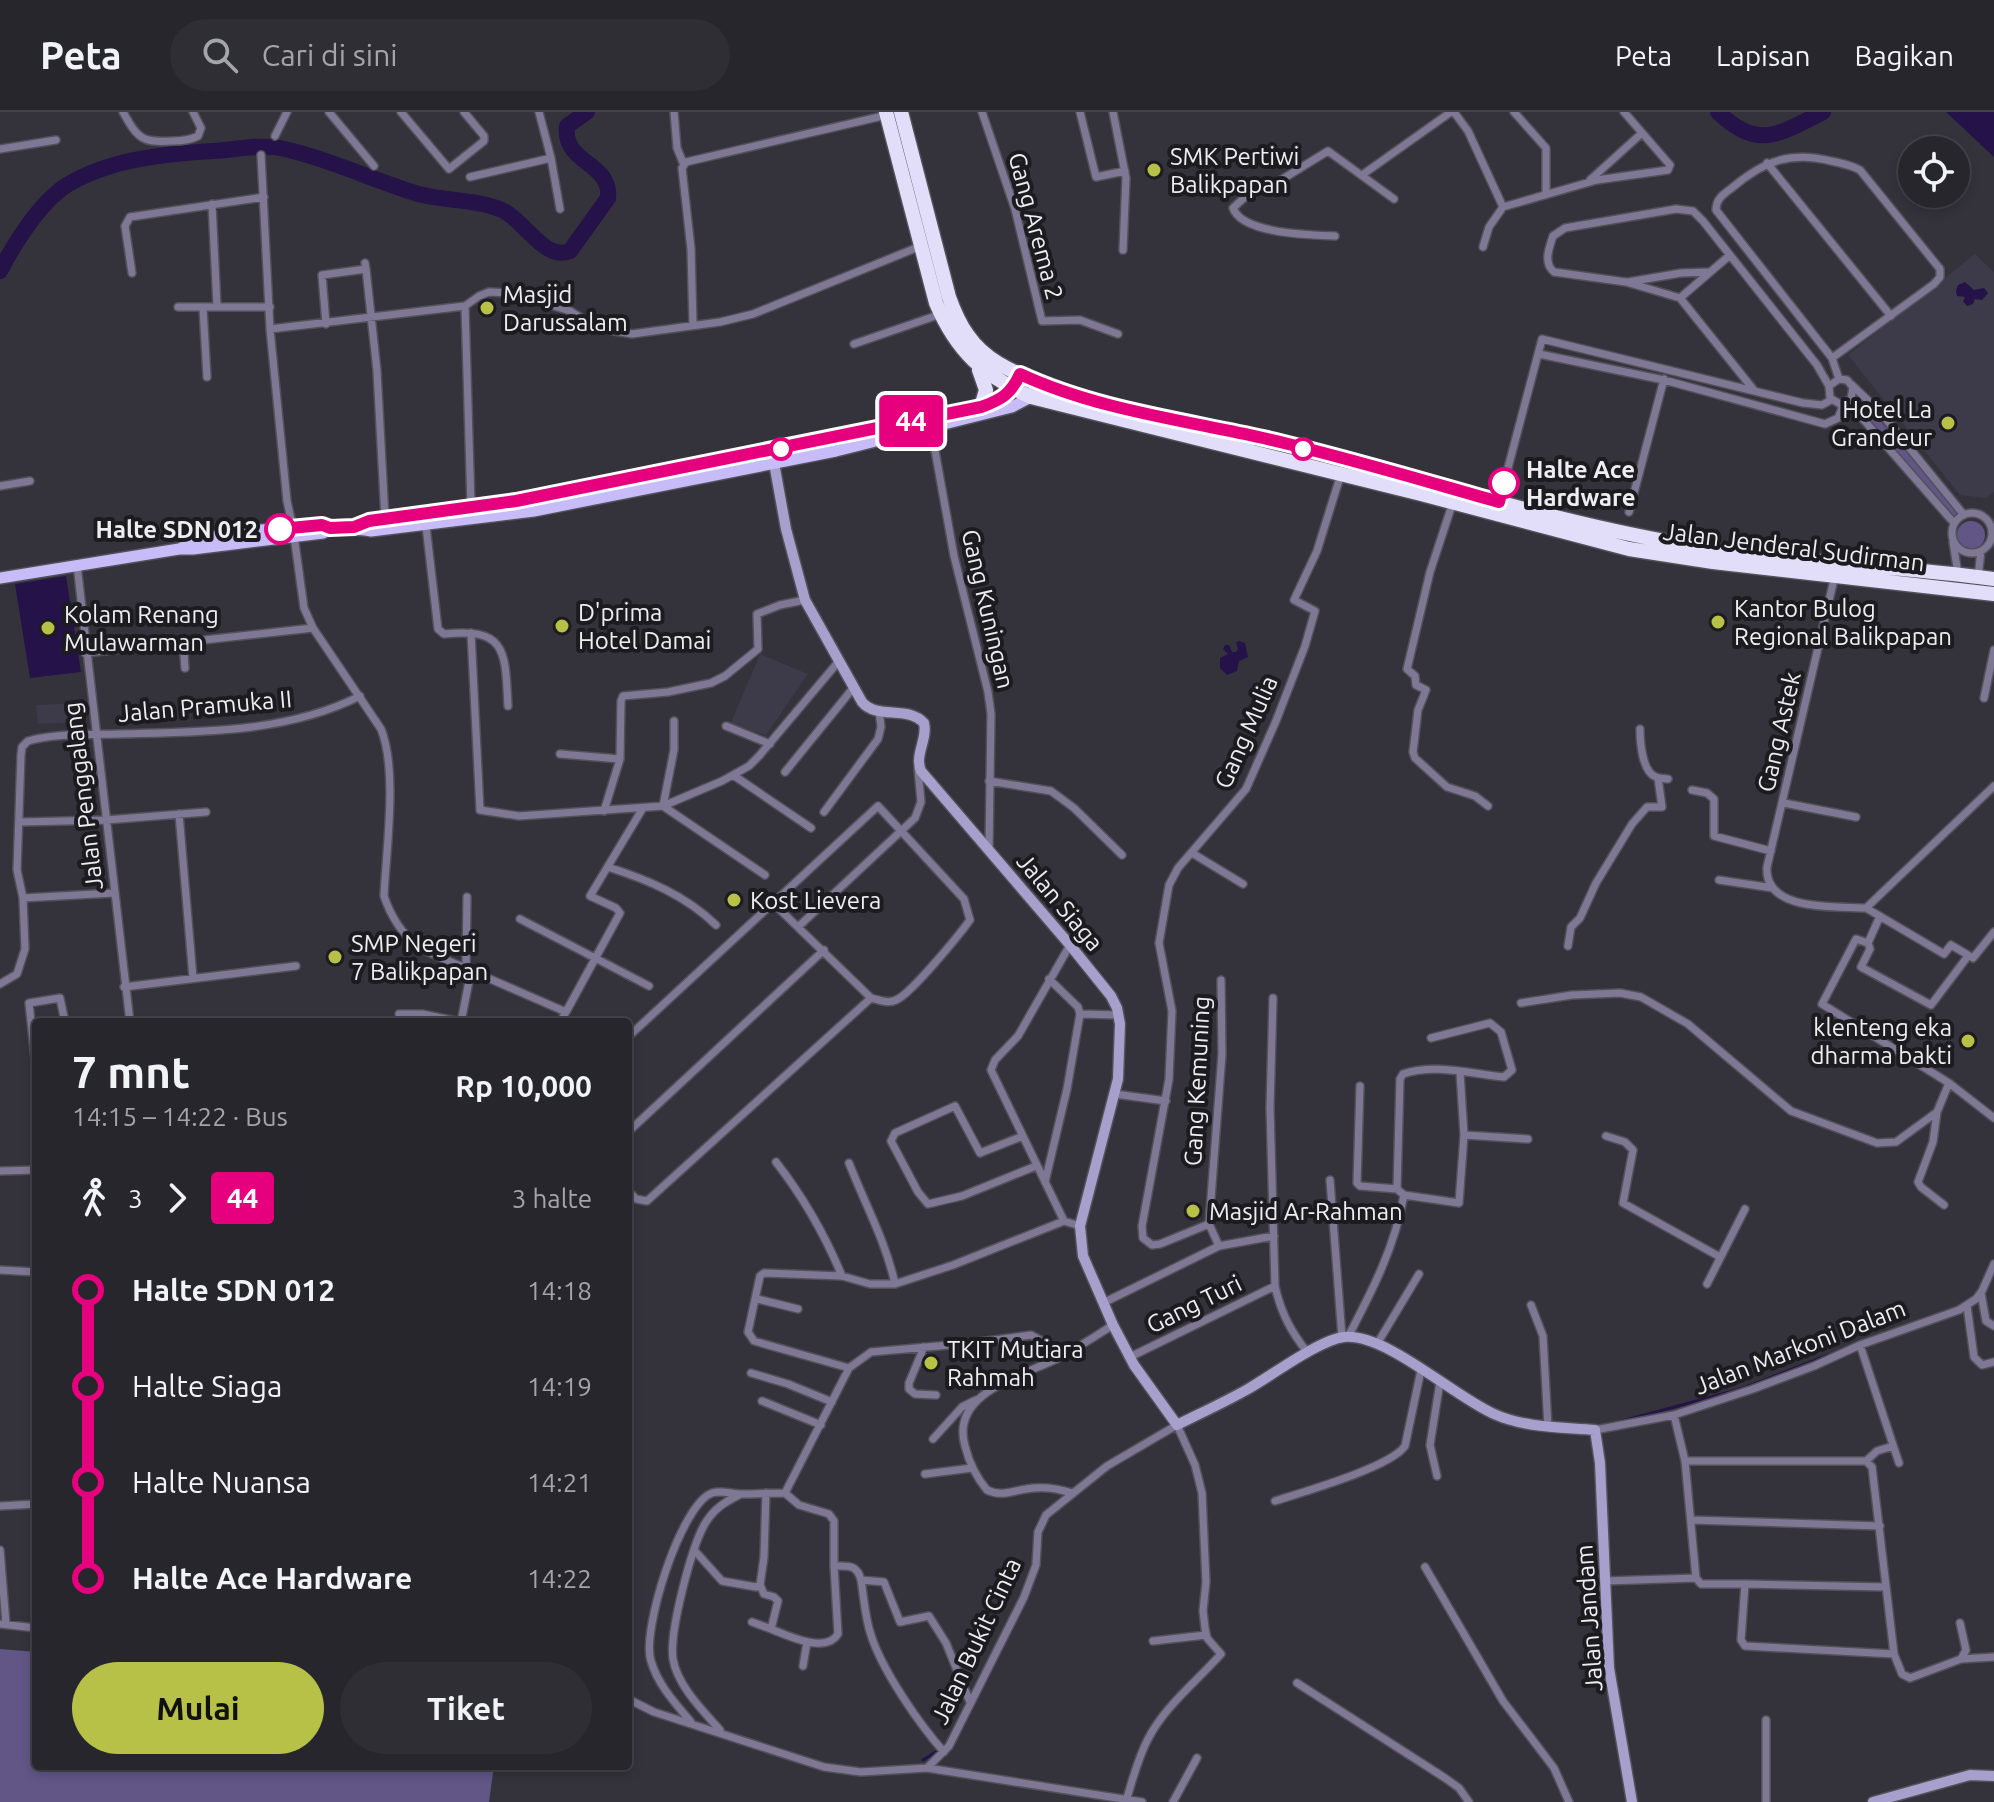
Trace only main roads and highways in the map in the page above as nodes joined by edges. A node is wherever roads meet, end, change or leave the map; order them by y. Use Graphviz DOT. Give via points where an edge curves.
graph roads {
  1 [pos="891,113"];
  2 [pos="977,366"];
  3 [pos="1020,374"];
  4 [pos="1037,382"];
  5 [pos="1013,389"];
  6 [pos="1031,397"];
  7 [pos="981,407"];
  8 [pos="354,527"];
  9 [pos="1597,534"];
  10 [pos="1,577"];
  11 [pos="1994,579"];
  12 [pos="1958,582"];
  13 [pos="1977,584"];
  14 [pos="1994,594"];
  1 -- 2 [label="highway, Jalan Jenderal Sudirman" via="941,314"];
  1 -- 3 [label="highway, Jalan Jenderal Sudirman" via="954,312 974,344"];
  2 -- 5 [label="highway, Jalan Jenderal Sudirman"];
  2 -- 7 [label="highway" via="986,390"];
  3 -- 4 [label="highway, Jalan Jenderal Sudirman"];
  3 -- 5 [label="main road"];
  4 -- 6 [label="main road"];
  4 -- 9 [label="highway, Jalan Jenderal Sudirman" via="1499,502"];
  5 -- 6 [label="highway, Jalan Jenderal Sudirman"];
  5 -- 7 [label="main road"];
  6 -- 8 [label="main road" via="1012,407 836,451 534,511 371,531"];
  6 -- 9 [label="highway, Jalan Jenderal Sudirman"];
  7 -- 8 [label="main road" via="531,498"];
  8 -- 10 [label="main road"];
  9 -- 12 [label="highway, Jalan Jenderal Sudirman"];
  9 -- 12 [label="highway, Jalan Jenderal Sudirman" via="1629,549 1703,561"];
  11 -- 13 [label="highway, Jalan Jenderal Sudirman"];
  12 -- 13 [label="highway, Jalan Jenderal Sudirman"];
  13 -- 14 [label="highway, Jalan Jenderal Sudirman"];
}
